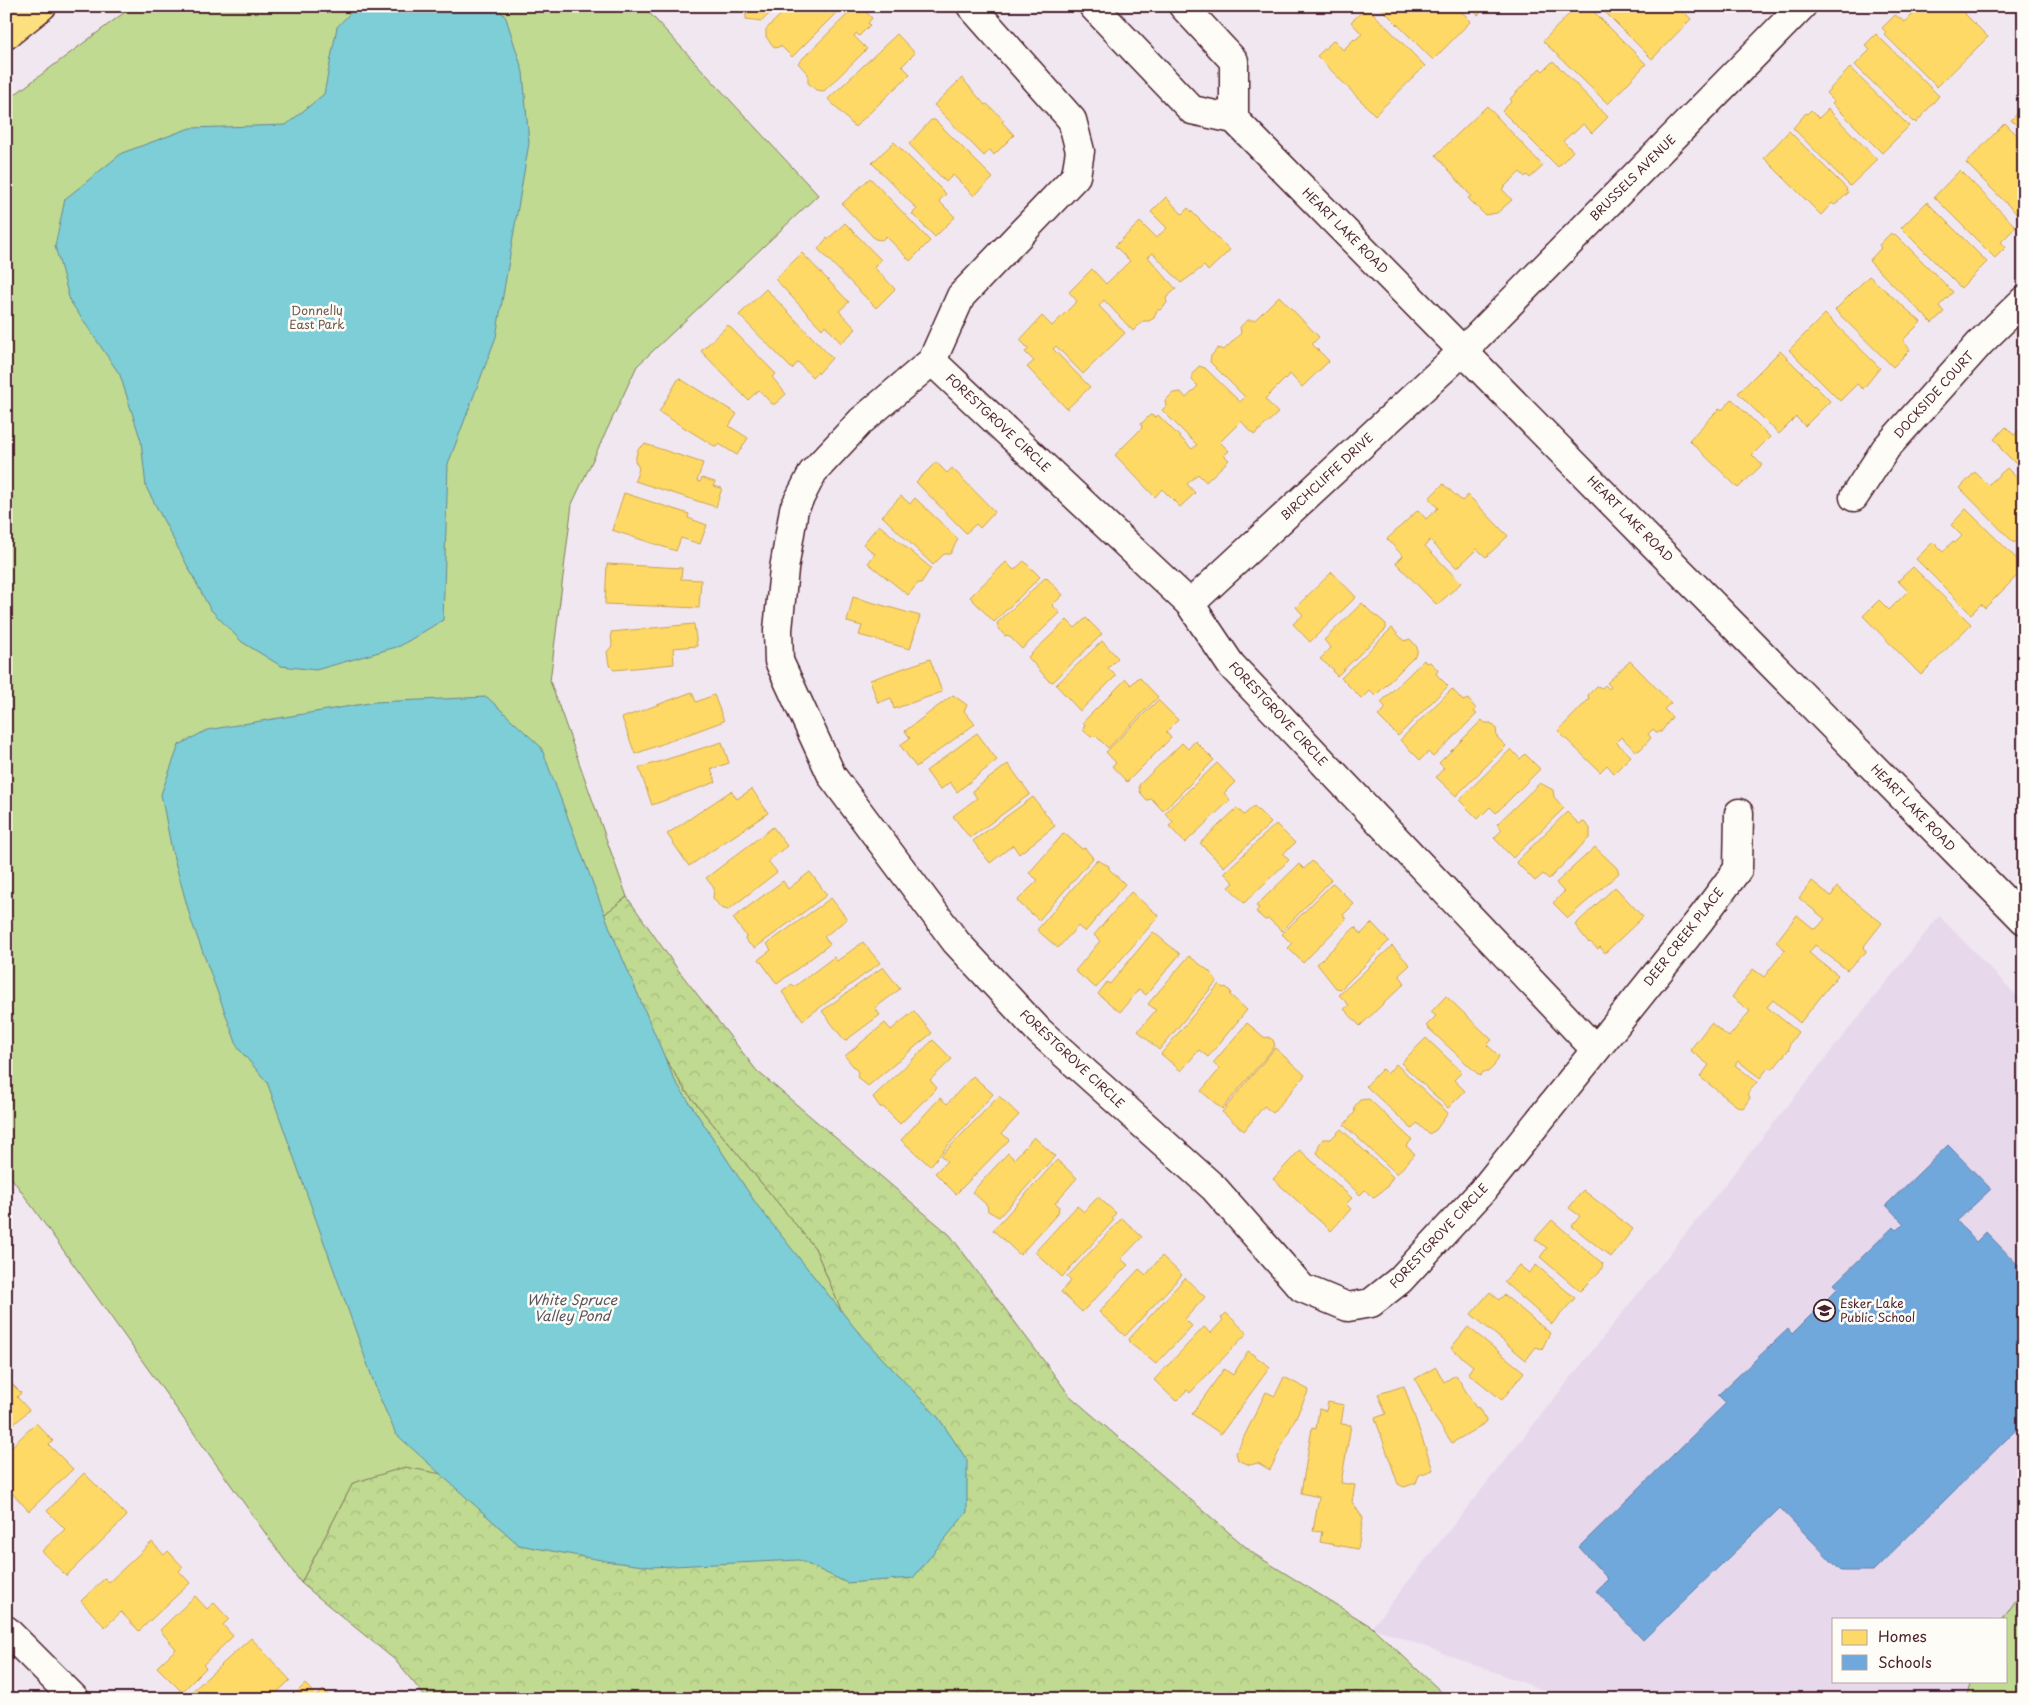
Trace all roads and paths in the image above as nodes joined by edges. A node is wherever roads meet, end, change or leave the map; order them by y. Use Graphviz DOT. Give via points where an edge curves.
graph roads {
  1 [pos="42,6"];
  2 [pos="971,6"];
  3 [pos="1093,6"];
  4 [pos="1183,6"];
  5 [pos="1802,6"];
  6 [pos="6,35"];
  7 [pos="1234,119"];
  8 [pos="2024,300"];
  9 [pos="1464,350"];
  10 [pos="932,361"];
  11 [pos="1854,497"];
  12 [pos="1190,604"];
  13 [pos="1739,813"];
  14 [pos="2024,920"];
  15 [pos="1595,1049"];
  16 [pos="6,1630"];
  17 [pos="74,1699"];
  1 -- 6 [label="main road"];
  2 -- 10 [label="street, FORESTGROVE CIRCLE" via="1072,120 1080,152 1076,176 961,296"];
  3 -- 7 [label="street" via="1192,110"];
  4 -- 7 [label="street" via="1234,61"];
  5 -- 9 [label="street, BRUSSELS AVENUE"];
  7 -- 9 [label="street, HEART LAKE ROAD"];
  8 -- 11 [label="street, DOCKSIDE COURT" via="1898,434"];
  9 -- 12 [label="street, BIRCHCLIFFE DRIVE"];
  9 -- 14 [label="street, HEART LAKE ROAD"];
  10 -- 12 [label="street, FORESTGROVE CIRCLE"];
  10 -- 15 [label="street, FORESTGROVE CIRCLE" via="854,429 813,472 794,509 784,569 778,630 779,661 832,776 956,942 1039,1032 1214,1188 1302,1288 1348,1307 1371,1303 1400,1280 1485,1188"];
  12 -- 15 [label="street, FORESTGROVE CIRCLE" via="1231,665"];
  13 -- 15 [label="street, DEER CREEK PLACE" via="1738,869"];
  16 -- 17 [label="street"];
}
